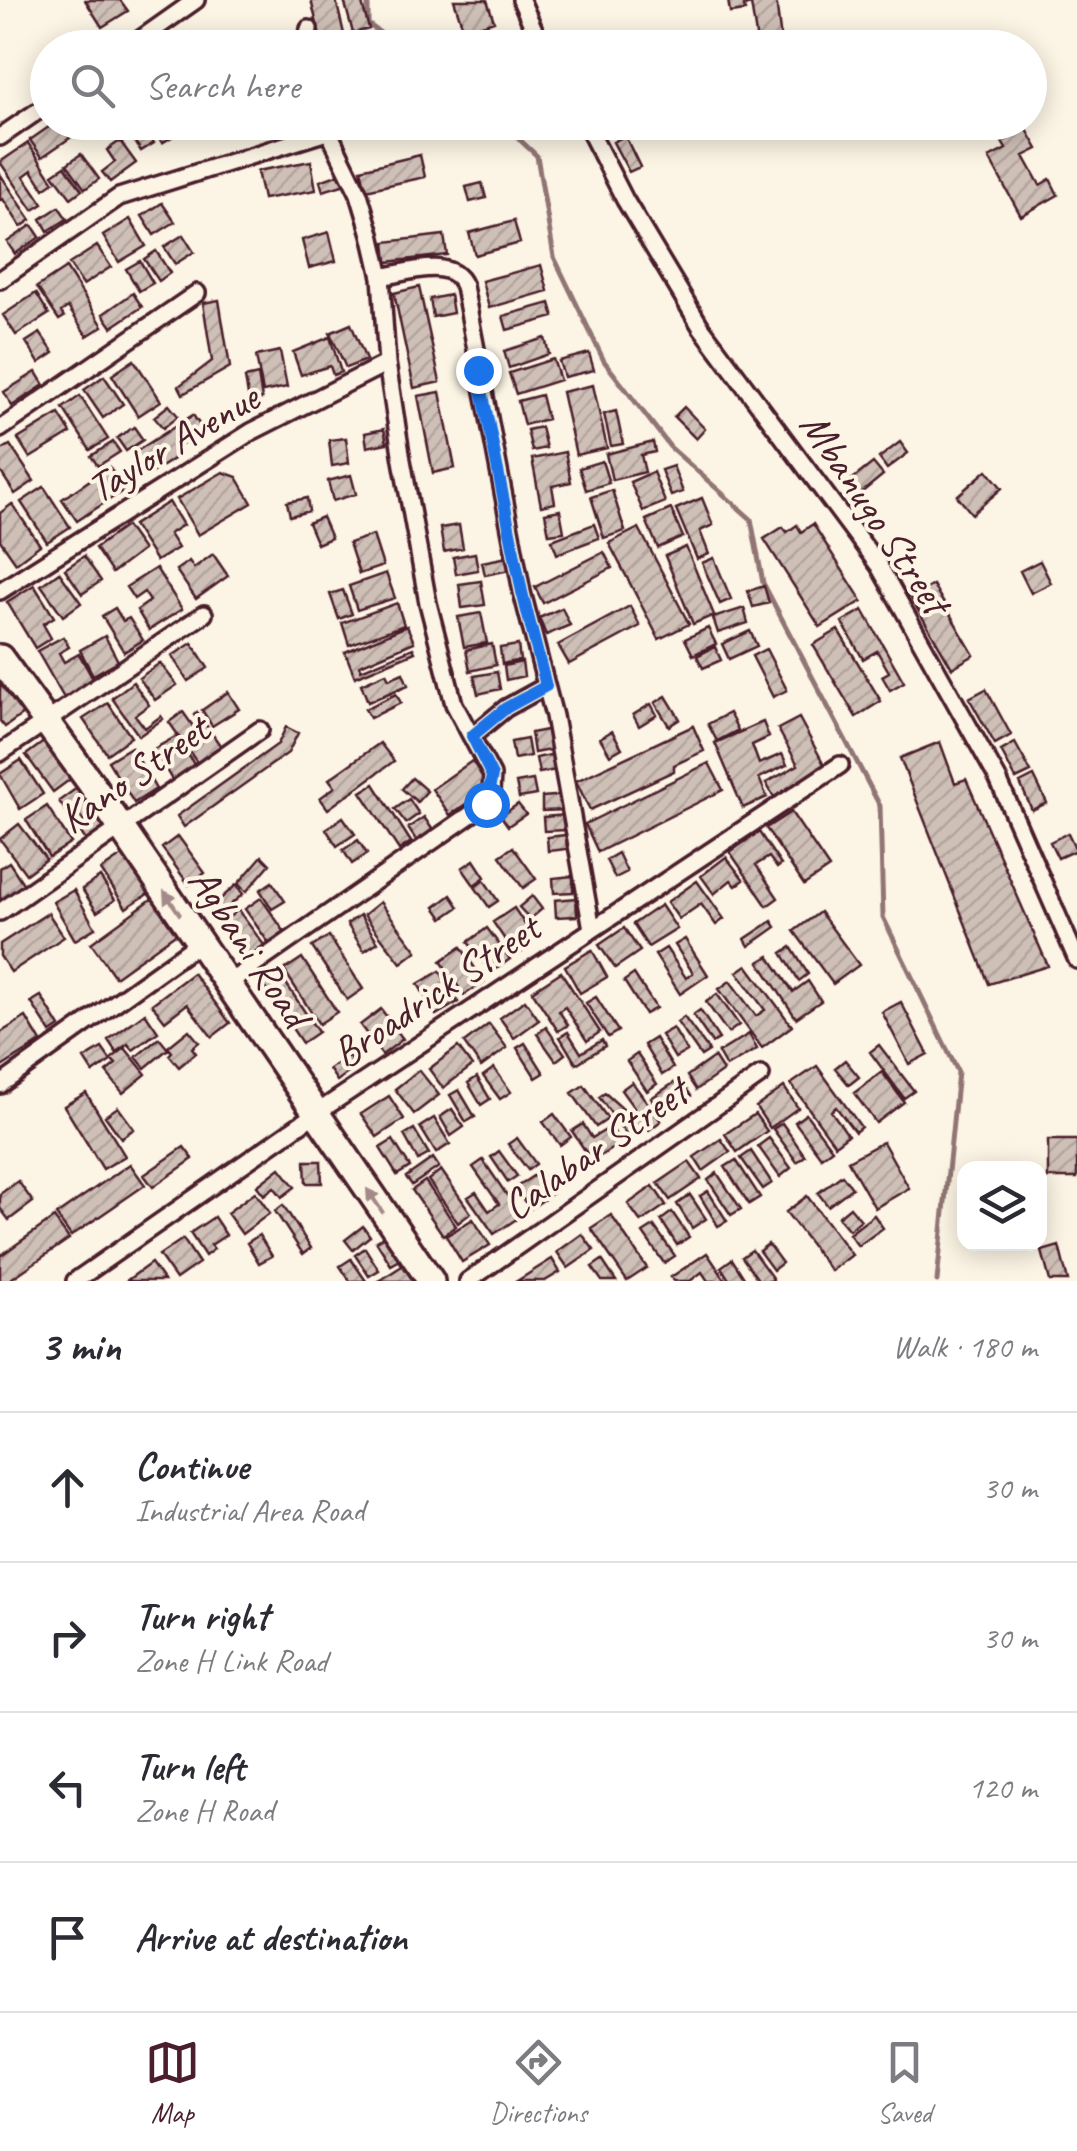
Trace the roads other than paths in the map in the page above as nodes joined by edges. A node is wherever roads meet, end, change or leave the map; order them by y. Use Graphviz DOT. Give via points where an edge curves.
graph roads {
  1 [pos="196,0"];
  2 [pos="521,0"];
  3 [pos="154,30"];
  4 [pos="534,30"];
  5 [pos="30,116"];
  6 [pos="0,136"];
  7 [pos="289,140"];
  8 [pos="333,140"];
  9 [pos="594,140"];
  10 [pos="381,277"];
  11 [pos="0,280"];
  12 [pos="197,294"];
  13 [pos="387,363"];
  14 [pos="0,428"];
  15 [pos="0,591"];
  16 [pos="204,614"];
  17 [pos="0,658"];
  18 [pos="546,686"];
  19 [pos="45,720"];
  20 [pos="260,730"];
  21 [pos="472,736"];
  22 [pos="0,753"];
  23 [pos="840,765"];
  24 [pos="119,826"];
  25 [pos="0,912"];
  26 [pos="592,928"];
  27 [pos="199,943"];
  28 [pos="1077,960"];
  29 [pos="227,984"];
  30 [pos="761,1074"];
  31 [pos="0,1085"];
  32 [pos="315,1114"];
  33 [pos="76,1281"];
  34 [pos="430,1281"];
  35 [pos="468,1281"];
  1 -- 3 [label="street"];
  2 -- 4 [label="street"];
  5 -- 6 [label="street"];
  7 -- 11 [label="street" via="119,198"];
  8 -- 10 [label="street" via="359,194"];
  9 -- 28 [label="street, Mbanugo Street" via="701,327 879,566 998,778"];
  10 -- 13 [label="street"];
  10 -- 18 [label="street" via="442,268 461,278"];
  12 -- 14 [label="street"];
  13 -- 15 [label="street, Taylor Avenue" via="250,432"];
  13 -- 21 [label="street" via="442,669"];
  16 -- 19 [label="street"];
  17 -- 19 [label="main road, Agbani Road"];
  18 -- 21 [label="street"];
  18 -- 26 [label="street"];
  19 -- 22 [label="street"];
  19 -- 24 [label="main road, Agbani Road"];
  20 -- 24 [label="street, Kano Street"];
  21 -- 29 [label="street" via="492,776 486,804"];
  23 -- 26 [label="street, Broadrick Street"];
  24 -- 25 [label="street, Kano Street"];
  27 -- 24 [label="main road, Agbani Road, one-way"];
  26 -- 32 [label="street, Broadrick Street"];
  27 -- 29 [label="main road, Agbani Road"];
  27 -- 31 [label="street"];
  29 -- 32 [label="main road, Agbani Road"];
  30 -- 35 [label="street, Calabar Street"];
  32 -- 33 [label="street, Broadrick Street"];
  34 -- 32 [label="main road, Agbani Road, one-way"];
}
